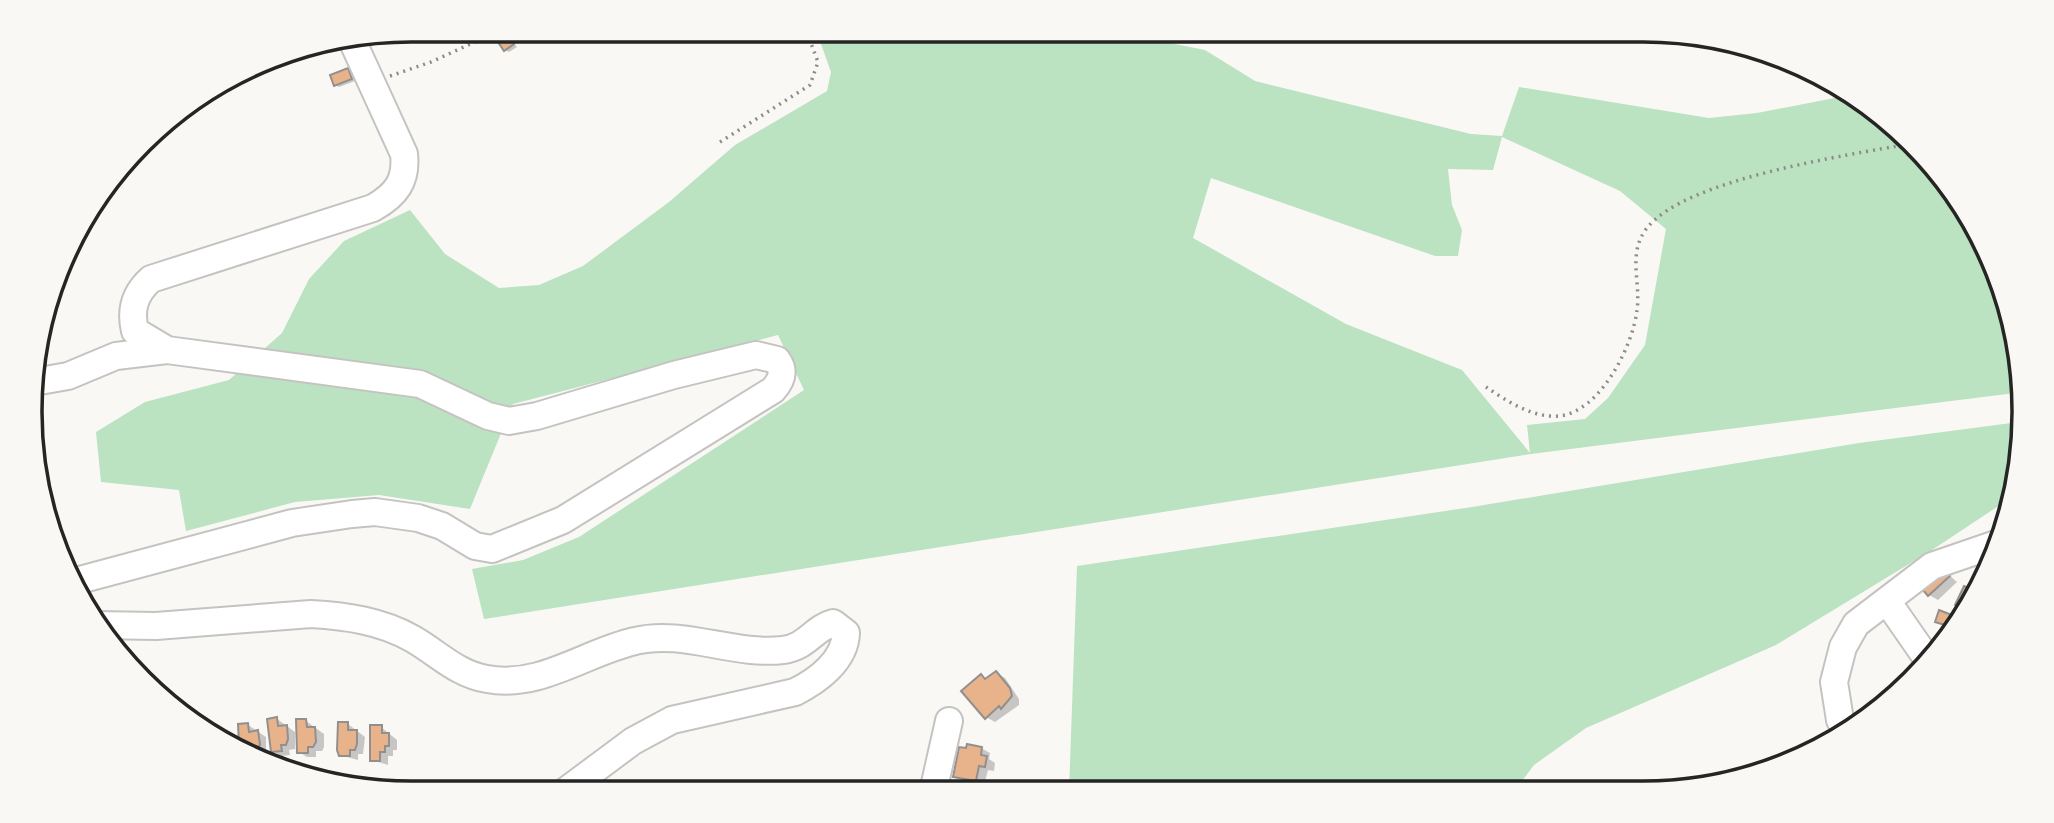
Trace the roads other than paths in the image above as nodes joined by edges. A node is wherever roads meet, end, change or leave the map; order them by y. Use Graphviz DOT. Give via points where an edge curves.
graph roads {
  1 [pos="355,46"];
  2 [pos="167,350"];
  3 [pos="43,381"];
  4 [pos="1986,547"];
  5 [pos="82,579"];
  6 [pos="1887,601"];
  7 [pos="110,625"];
  8 [pos="1922,652"];
  9 [pos="949,721"];
  10 [pos="1843,722"];
  11 [pos="579,781"];
  12 [pos="935,781"];
  1 -- 2 [label="street" via="404,154 397,190 373,208 151,279 135,299 135,331"];
  2 -- 3 [label="street" via="116,356"];
  2 -- 5 [label="street" via="420,384 509,421 756,355 777,360 782,375 774,390 606,495 537,533 492,549 475,546 418,517 375,512 292,523"];
  4 -- 6 [label="street" via="1931,566"];
  6 -- 8 [label="street"];
  6 -- 10 [label="street" via="1856,624 1839,657 1834,695"];
  7 -- 11 [label="street" via="335,615 393,629 457,669 500,681 548,673 639,640 658,638 760,651 800,645 833,623 846,633 839,655 810,684 795,692 672,720"];
  9 -- 12 [label="street"];
}
